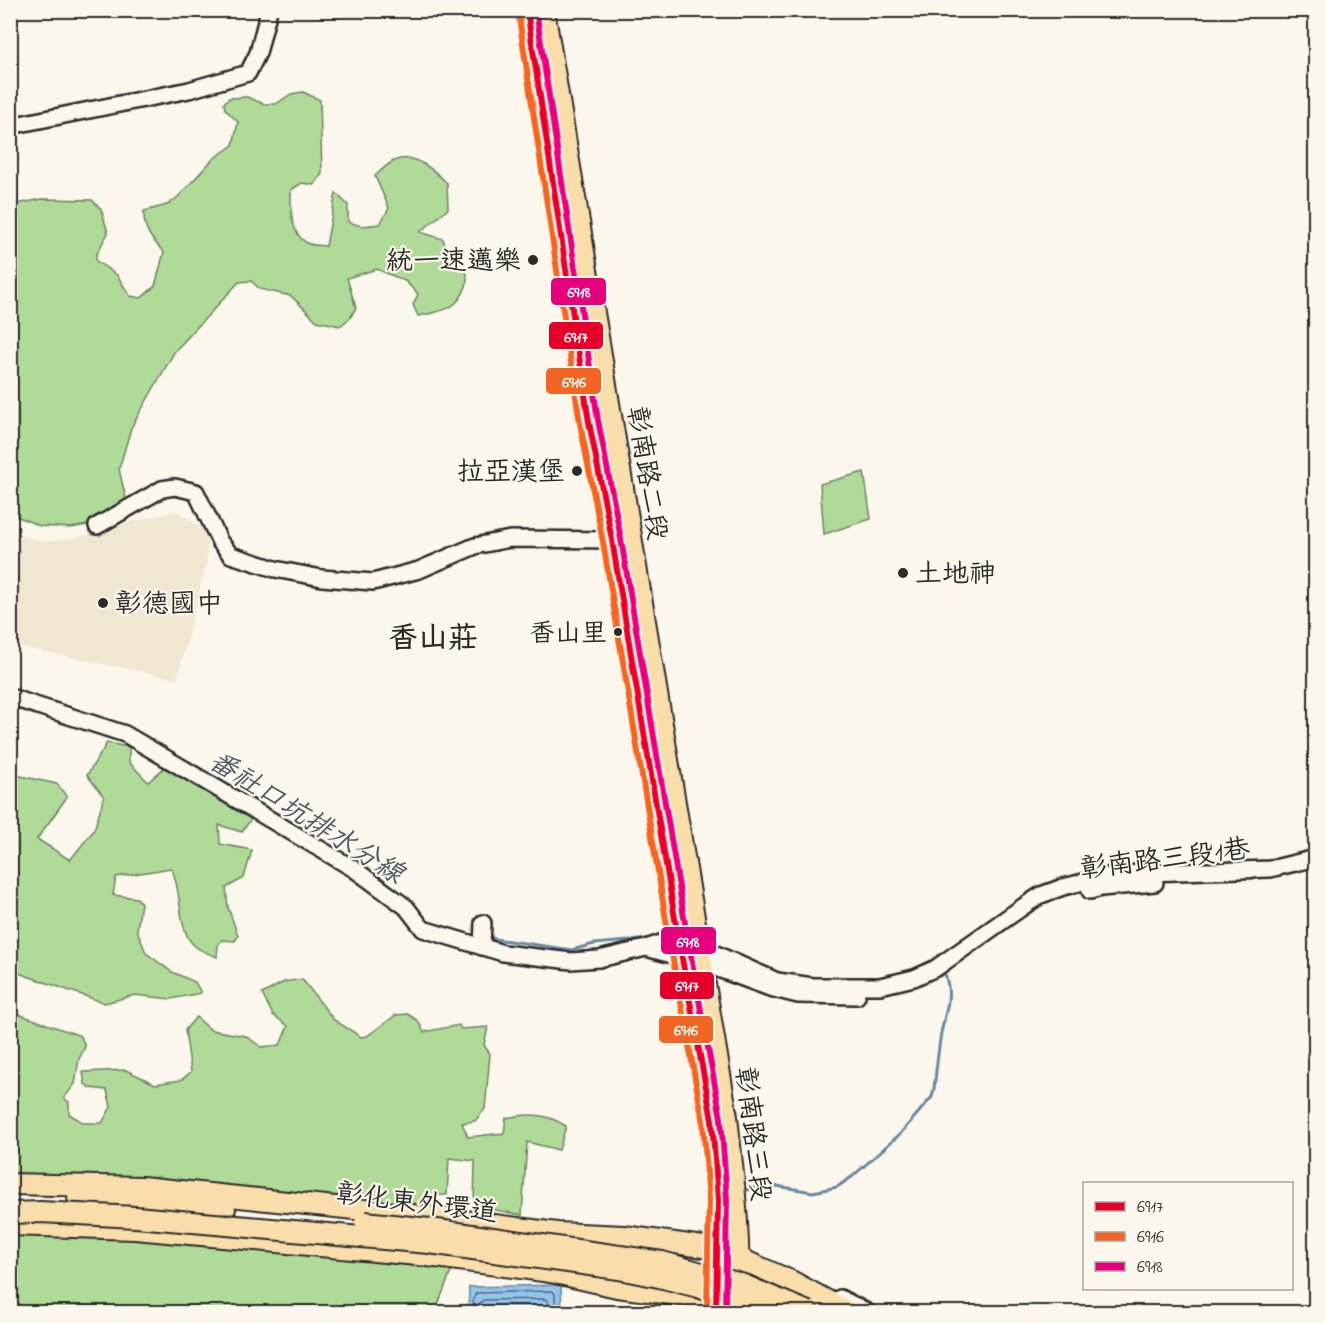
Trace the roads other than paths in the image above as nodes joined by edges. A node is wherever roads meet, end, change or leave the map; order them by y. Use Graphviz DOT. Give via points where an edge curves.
graph roads {
  1 [pos="269,10"];
  2 [pos="527,10"];
  3 [pos="544,10"];
  4 [pos="551,113"];
  5 [pos="10,126"];
  6 [pos="98,526"];
  7 [pos="632,539"];
  8 [pos="612,540"];
  9 [pos="10,697"];
  10 [pos="1315,858"];
  11 [pos="1270,869"];
  12 [pos="483,923"];
  13 [pos="678,937"];
  14 [pos="482,947"];
  15 [pos="646,948"];
  16 [pos="700,954"];
  17 [pos="682,958"];
  18 [pos="10,1184"];
  19 [pos="10,1197"];
  20 [pos="10,1213"];
  21 [pos="10,1225"];
  22 [pos="718,1249"];
  23 [pos="739,1258"];
  24 [pos="716,1306"];
  25 [pos="741,1311"];
  26 [pos="773,1312"];
  27 [pos="808,1312"];
  28 [pos="848,1312"];
  29 [pos="867,1312"];
  1 -- 5 [label="street" via="258,53 248,73 189,90"];
  2 -- 4 [label="main road, 彰南路二段"];
  3 -- 4 [label="main road, 彰南路二段"];
  4 -- 7 [label="main road, 彰南路二段"];
  4 -- 8 [label="main road, 彰南路二段" via="561,225"];
  6 -- 8 [label="street" via="162,489 175,487 196,492 220,542 231,555 322,578 373,582 419,570 475,546 510,539"];
  7 -- 8 [label="main road"];
  7 -- 16 [label="main road, 彰南路二段"];
  8 -- 13 [label="main road, 彰南路二段"];
  9 -- 14 [label="street" via="125,734 354,868 406,907 423,929"];
  10 -- 11 [label="street, 彰南路三段1巷"];
  11 -- 16 [label="street, 彰南路三段1巷" via="1116,874 1063,887 1041,895 936,968 880,986 813,986 777,981"];
  11 -- 16 [label="street, 彰南路三段1巷" via="1236,880 1145,883 1101,888 1053,900 937,977 920,986 880,995 798,995 770,988"];
  12 -- 14 [label="street"];
  13 -- 15 [label="street"];
  13 -- 16 [label="street"];
  13 -- 17 [label="main road, 彰南路二段"];
  14 -- 15 [label="street" via="571,961"];
  15 -- 17 [label="street"];
  16 -- 17 [label="street"];
  16 -- 23 [label="main road, 彰南路三段" via="727,1117"];
  17 -- 22 [label="main road, 彰南路三段" via="712,1120"];
  18 -- 22 [label="main road" via="142,1187"];
  19 -- 27 [label="main road, 彰化東外環道, bridge" via="137,1201 365,1222 621,1255 702,1272"];
  20 -- 26 [label="main road, 彰化東外環道, bridge" via="136,1216 429,1244 619,1269 708,1290"];
  21 -- 24 [label="main road" via="135,1229 439,1257 568,1275"];
  22 -- 23 [label="main road"];
  22 -- 24 [label="main road, 彰南路三段"];
  23 -- 25 [label="main road, 彰南路三段"];
  23 -- 28 [label="main road"];
  23 -- 29 [label="street" via="783,1267"];
  24 -- 25 [label="main road"];
}
